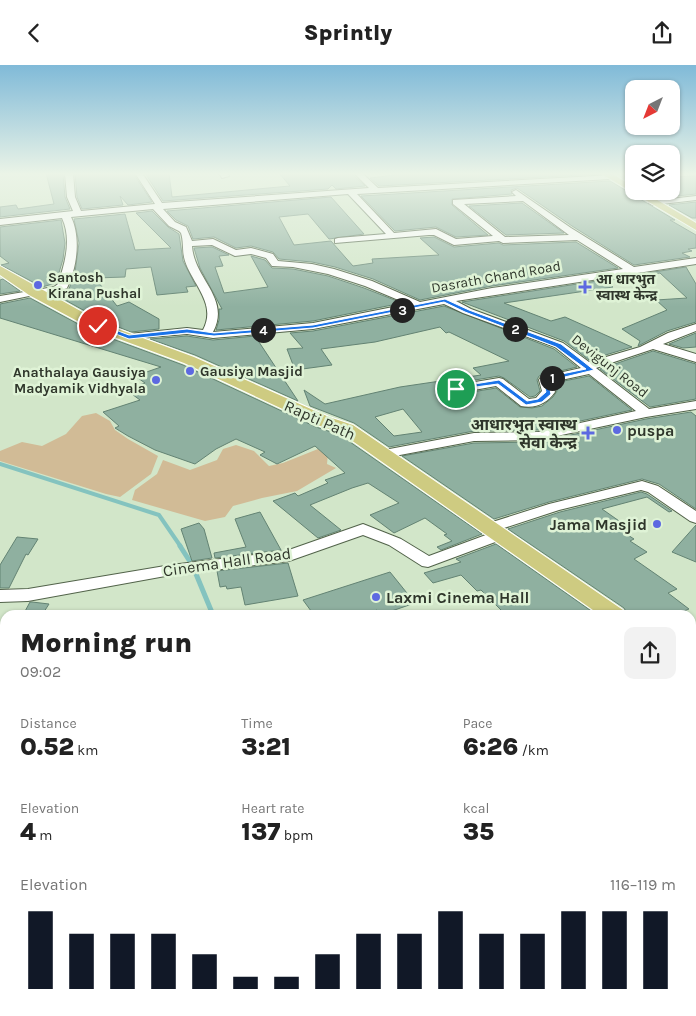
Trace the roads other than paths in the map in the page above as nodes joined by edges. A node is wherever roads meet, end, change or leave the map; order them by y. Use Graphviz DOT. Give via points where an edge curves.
graph roads {
  1 [pos="38,217"];
  2 [pos="67,217"];
  3 [pos="167,217"];
  4 [pos="376,217"];
  5 [pos="475,217"];
  6 [pos="552,217"];
  7 [pos="679,217"];
  8 [pos="0,222"];
  9 [pos="696,227"];
  10 [pos="392,236"];
  11 [pos="580,237"];
  12 [pos="501,238"];
  13 [pos="338,241"];
  14 [pos="189,244"];
  15 [pos="694,263"];
  16 [pos="0,270"];
  17 [pos="632,270"];
  18 [pos="34,292"];
  19 [pos="0,299"];
  20 [pos="445,300"];
  21 [pos="420,306"];
  22 [pos="696,327"];
  23 [pos="206,334"];
  24 [pos="129,337"];
  25 [pos="653,345"];
  26 [pos="696,358"];
  27 [pos="589,369"];
  28 [pos="458,394"];
  29 [pos="693,409"];
  30 [pos="646,413"];
  31 [pos="384,454"];
  32 [pos="696,518"];
  33 [pos="494,531"];
  34 [pos="0,596"];
  35 [pos="608,610"];
  1 -- 8 [label="street"];
  2 -- 18 [label="street" via="71,224 71,252 63,286"];
  3 -- 14 [label="street" via="183,229"];
  4 -- 10 [label="street"];
  5 -- 12 [label="street"];
  6 -- 11 [label="street"];
  7 -- 9 [label="main road"];
  10 -- 12 [label="street" via="429,231 454,242"];
  10 -- 13 [label="street"];
  11 -- 12 [label="street"];
  11 -- 17 [label="street"];
  14 -- 21 [label="street" via="213,242 234,253 251,251 270,256 275,264 291,263 335,273 391,292"];
  14 -- 23 [label="street" via="189,258 209,295 215,316"];
  15 -- 17 [label="street, Dasrath Chand Road"];
  16 -- 18 [label="main road, Rapti Path"];
  17 -- 20 [label="street, Dasrath Chand Road"];
  18 -- 19 [label="street"];
  18 -- 24 [label="main road, Rapti Path" via="98,326"];
  20 -- 21 [label="street, Dasrath Chand Road"];
  20 -- 27 [label="street, Devigunj Road" via="558,345"];
  21 -- 23 [label="street, Dasrath Chand Road" via="313,326"];
  22 -- 25 [label="street"];
  23 -- 24 [label="street, Dasrath Chand Road" via="187,331"];
  24 -- 31 [label="main road, Rapti Path" via="347,429"];
  25 -- 26 [label="street"];
  25 -- 27 [label="street"];
  27 -- 28 [label="street" via="545,380 549,392 540,401 526,403 499,382 456,389"];
  27 -- 30 [label="street, Devigunj Road"];
  29 -- 30 [label="street"];
  30 -- 31 [label="street" via="538,436 474,437"];
  31 -- 33 [label="main road, Rapti Path"];
  32 -- 33 [label="street, Cinema Hall Road" via="642,485 554,507"];
  33 -- 34 [label="street, Cinema Hall Road" via="428,563 395,542 363,529 289,556 171,570 28,595"];
  33 -- 35 [label="main road, Rapti Path"];
}
